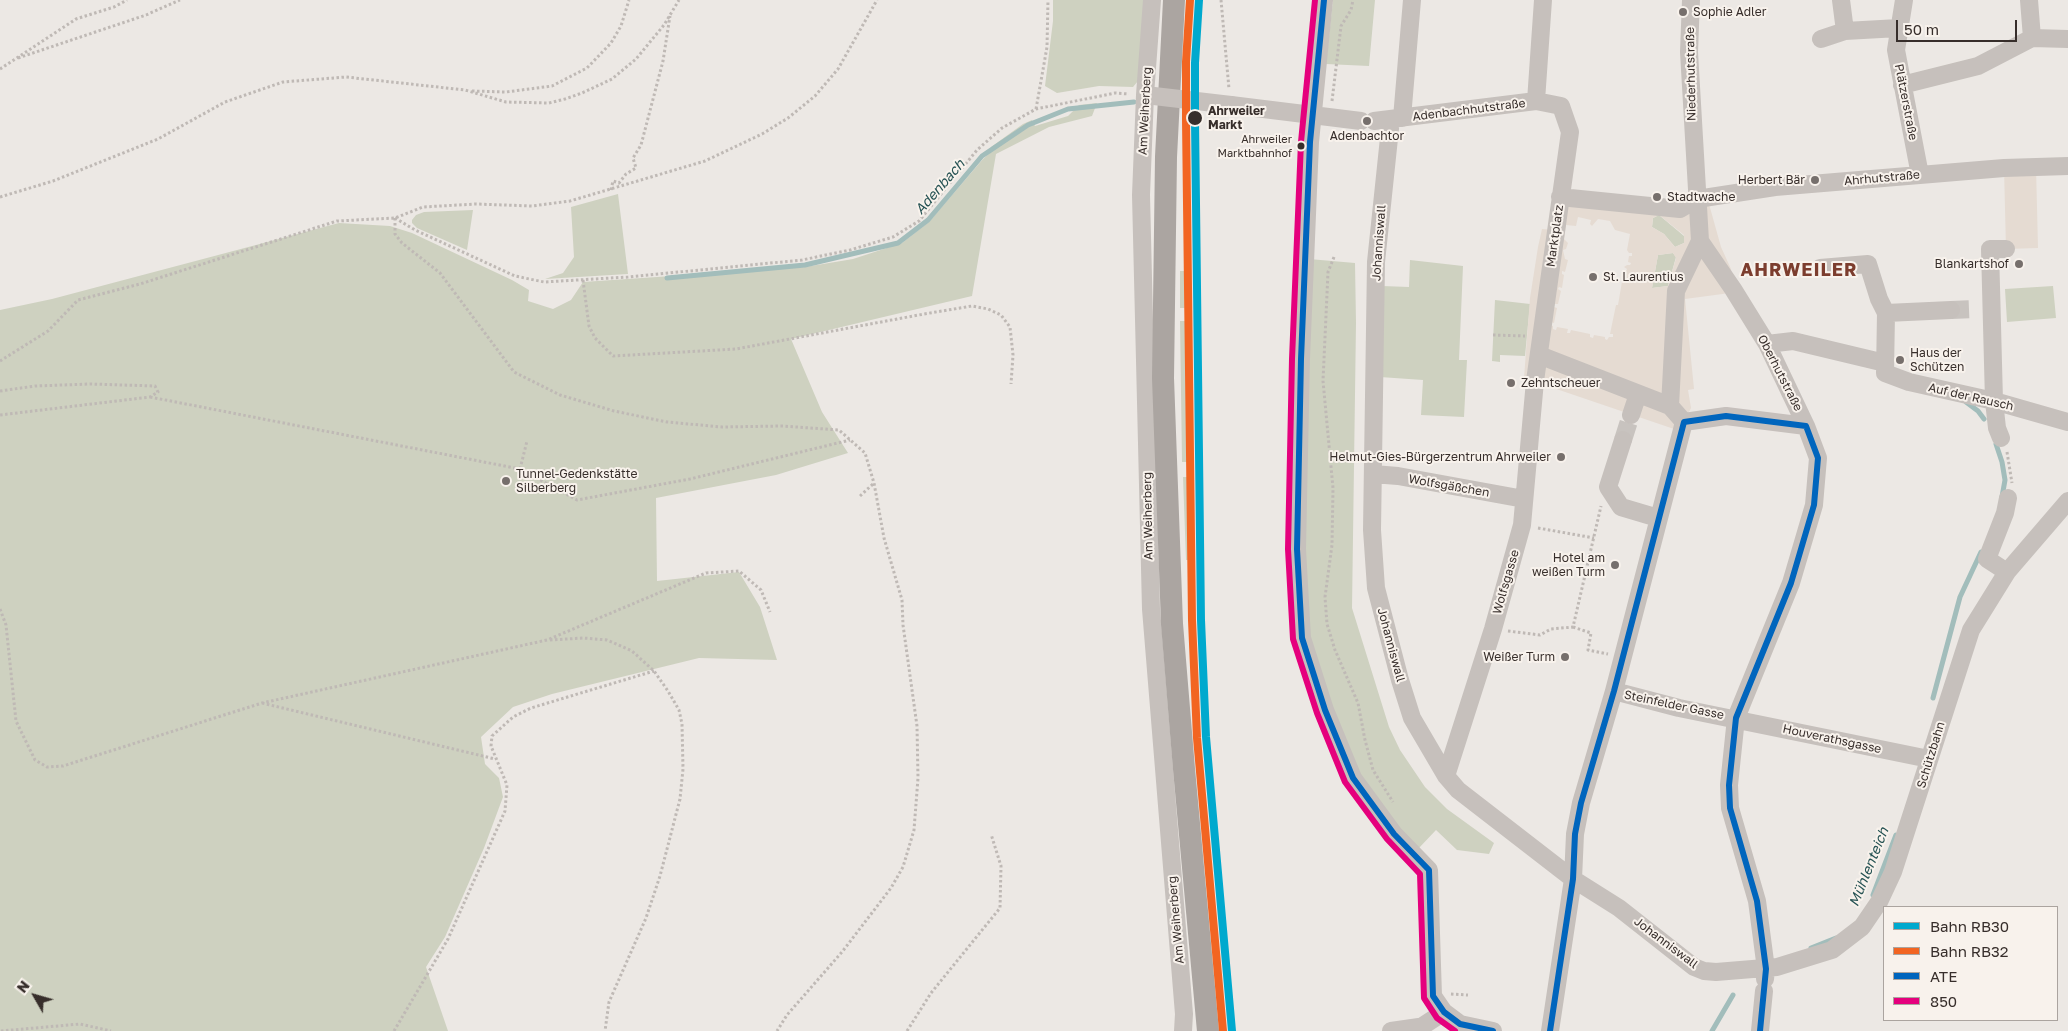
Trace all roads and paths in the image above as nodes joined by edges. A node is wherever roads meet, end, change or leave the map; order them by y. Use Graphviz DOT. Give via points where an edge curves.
graph roads {
  1 [pos="127,0"];
  2 [pos="180,0"];
  3 [pos="629,0"];
  4 [pos="678,0"];
  5 [pos="876,0"];
  6 [pos="1048,0"];
  7 [pos="1152,0"];
  8 [pos="1174,0"];
  9 [pos="1221,0"];
  10 [pos="1324,0"];
  11 [pos="1353,0"];
  12 [pos="1412,0"];
  13 [pos="1543,0"];
  14 [pos="1691,0"];
  15 [pos="1841,0"];
  16 [pos="1904,0"];
  17 [pos="2028,0"];
  18 [pos="670,16"];
  19 [pos="1899,28"];
  20 [pos="1845,31"];
  21 [pos="2032,38"];
  22 [pos="1821,39"];
  23 [pos="2068,39"];
  24 [pos="18,58"];
  25 [pos="0,69"];
  26 [pos="1902,85"];
  27 [pos="465,90"];
  28 [pos="1149,96"];
  29 [pos="1536,101"];
  30 [pos="1231,105"];
  31 [pos="1036,109"];
  32 [pos="1322,117"];
  33 [pos="1382,120"];
  34 [pos="2068,166"];
  35 [pos="1920,175"];
  36 [pos="611,190"];
  37 [pos="0,197"];
  38 [pos="1560,197"];
  39 [pos="1697,199"];
  40 [pos="395,218"];
  41 [pos="1700,241"];
  42 [pos="2006,249"];
  43 [pos="1334,258"];
  44 [pos="1820,268"];
  45 [pos="583,280"];
  46 [pos="1951,310"];
  47 [pos="1886,313"];
  48 [pos="1493,335"];
  49 [pos="1534,337"];
  50 [pos="1767,344"];
  51 [pos="1539,355"];
  52 [pos="1885,355"];
  53 [pos="0,361"];
  54 [pos="1535,381"];
  55 [pos="1011,384"];
  56 [pos="0,391"];
  57 [pos="1638,394"];
  58 [pos="150,397"];
  59 [pos="1994,401"];
  60 [pos="1670,406"];
  61 [pos="1632,415"];
  62 [pos="0,416"];
  63 [pos="1684,422"];
  64 [pos="2068,422"];
  65 [pos="1806,426"];
  66 [pos="2001,438"];
  67 [pos="851,440"];
  68 [pos="1623,440"];
  69 [pos="527,441"];
  70 [pos="520,469"];
  71 [pos="1374,474"];
  72 [pos="874,483"];
  73 [pos="1608,487"];
  74 [pos="860,496"];
  75 [pos="2008,498"];
  76 [pos="1524,499"];
  77 [pos="2068,501"];
  78 [pos="1658,518"];
  79 [pos="1522,525"];
  80 [pos="1594,538"];
  81 [pos="2006,572"];
  82 [pos="0,609"];
  83 [pos="770,612"];
  84 [pos="1573,627"];
  85 [pos="1493,629"];
  86 [pos="547,640"];
  87 [pos="1622,656"];
  88 [pos="654,671"];
  89 [pos="1614,691"];
  90 [pos="262,702"];
  91 [pos="1736,718"];
  92 [pos="495,759"];
  93 [pos="1929,759"];
  94 [pos="1446,776"];
  95 [pos="1396,807"];
  96 [pos="991,834"];
  97 [pos="1574,879"];
  98 [pos="1765,980"];
  99 [pos="1444,1012"];
  100 [pos="1417,1029"];
  101 [pos="1,1031"];
  102 [pos="111,1031"];
  103 [pos="394,1031"];
  104 [pos="605,1031"];
  105 [pos="777,1031"];
  106 [pos="907,1031"];
  107 [pos="1183,1031"];
  108 [pos="1208,1031"];
  109 [pos="1391,1031"];
  110 [pos="1493,1031"];
  111 [pos="1550,1031"];
  112 [pos="1760,1031"];
  1 -- 24 [label="path" via="76,19"];
  2 -- 24 [label="path" via="146,15"];
  3 -- 27 [label="path" via="612,43 587,68 552,86 506,92"];
  4 -- 18 [label="path"];
  5 -- 36 [label="path" via="838,69 815,96 788,118 705,161"];
  6 -- 31 [label="path" via="1047,47"];
  7 -- 28 [label="street, Am Weiherberg"];
  8 -- 108 [label="main road" via="1166,156 1163,378 1172,624"];
  9 -- 30 [label="path"];
  10 -- 32 [label="street"];
  11 -- 32 [label="path" via="1341,26"];
  12 -- 33 [label="street, Johanniswall"];
  13 -- 29 [label="street"];
  14 -- 39 [label="street, Niederhutstraße" via="1689,52"];
  15 -- 20 [label="street"];
  16 -- 19 [label="street, Plätzerstraße"];
  17 -- 21 [label="street"];
  18 -- 27 [label="path" via="636,59 612,79 582,94 549,103 530,104 506,102"];
  18 -- 36 [label="path" via="663,62 640,145 633,158 636,168 619,183 613,181"];
  19 -- 20 [label="street"];
  19 -- 26 [label="street, Plätzerstraße" via="1896,50"];
  20 -- 22 [label="street"];
  21 -- 23 [label="street"];
  21 -- 26 [label="street" via="1978,66"];
  24 -- 25 [label="path"];
  26 -- 35 [label="street, Plätzerstraße"];
  27 -- 37 [label="path" via="346,77 283,82 225,102 158,139 53,181"];
  28 -- 30 [label="street, Adenbachhutstraße, bridge"];
  28 -- 31 [label="path" via="1114,93"];
  28 -- 107 [label="street, Am Weiherberg" via="1141,195 1150,609"];
  29 -- 33 [label="street, Adenbachhutstraße"];
  29 -- 38 [label="street, Adenbachhutstraße" via="1561,106 1570,132"];
  30 -- 32 [label="street, Adenbachhutstraße"];
  31 -- 45 [label="path" via="1002,128 983,144 919,221 893,237 802,260"];
  32 -- 33 [label="street, Adenbachhutstraße"];
  32 -- 99 [label="street" via="1310,142 1301,358 1297,548 1302,638 1325,710 1353,778 1394,834 1429,870 1433,996"];
  33 -- 71 [label="street, Johanniswall" via="1376,262"];
  34 -- 35 [label="street, Ahrhutstraße"];
  35 -- 39 [label="street, Ahrhutstraße" via="1775,187"];
  36 -- 40 [label="path" via="570,201 532,206 476,204 423,207"];
  38 -- 39 [label="street, Marktplatz" via="1680,209"];
  38 -- 49 [label="street, Marktplatz"];
  39 -- 41 [label="street"];
  40 -- 45 [label="path" via="515,276 544,282"];
  40 -- 53 [label="path" via="337,220 140,284 78,300 48,331"];
  40 -- 67 [label="path" via="394,234 440,273 514,372 560,394 614,411 667,422 839,430"];
  41 -- 50 [label="street, Oberhutstraße"];
  41 -- 60 [label="street" via="1676,291"];
  42 -- 59 [label="street" via="1990,249 1991,277 1983,308"];
  43 -- 95 [label="path" via="1328,272 1323,381 1333,488 1332,545 1325,597 1327,624 1358,703 1373,770"];
  44 -- 47 [label="street" via="1868,264"];
  45 -- 55 [label="path" via="589,326 594,338 613,356 736,349 972,306 988,309 1001,315 1010,327 1013,355"];
  46 -- 47 [label="street"];
  47 -- 52 [label="street"];
  48 -- 49 [label="path"];
  49 -- 51 [label="street, Marktplatz"];
  50 -- 52 [label="street" via="1793,341"];
  50 -- 65 [label="street, Oberhutstraße"];
  51 -- 54 [label="street, Marktplatz"];
  51 -- 57 [label="street"];
  52 -- 59 [label="street, Auf der Rausch" via="1885,373 1909,382"];
  54 -- 76 [label="street, Wolfsgasse"];
  56 -- 58 [label="path" via="90,384 155,386 158,392"];
  57 -- 60 [label="street"];
  57 -- 61 [label="street"];
  58 -- 62 [label="path"];
  58 -- 70 [label="path"];
  59 -- 64 [label="street, Auf der Rausch"];
  59 -- 66 [label="street"];
  60 -- 63 [label="street"];
  63 -- 65 [label="street" via="1726,416"];
  63 -- 78 [label="street"];
  65 -- 91 [label="street, Oberhutstraße" via="1818,458 1814,505 1791,583"];
  66 -- 75 [label="path" via="2008,456 2012,483"];
  67 -- 70 [label="path" via="690,479 577,500"];
  67 -- 72 [label="path" via="865,453"];
  68 -- 73 [label="street"];
  69 -- 70 [label="path"];
  71 -- 76 [label="street, Wolfsgäßchen"];
  71 -- 94 [label="street, Johanniswall" via="1372,530 1376,588 1412,718"];
  72 -- 74 [label="path"];
  72 -- 105 [label="path" via="884,538 902,600 917,726 914,830 903,867 891,888"];
  73 -- 78 [label="street" via="1621,507"];
  73 -- 80 [label="path"];
  75 -- 81 [label="street" via="1987,559"];
  76 -- 79 [label="street, Wolfsgasse"];
  77 -- 81 [label="street, Schützbahn"];
  78 -- 87 [label="street"];
  79 -- 80 [label="path"];
  79 -- 85 [label="street, Wolfsgasse"];
  80 -- 84 [label="path"];
  81 -- 93 [label="street, Schützbahn" via="1971,630"];
  82 -- 90 [label="path" via="6,625 16,722 35,760 47,767 63,766"];
  83 -- 86 [label="path" via="761,590 739,571 706,573"];
  84 -- 85 [label="path" via="1540,635"];
  84 -- 87 [label="path" via="1591,633 1588,650"];
  85 -- 94 [label="street, Wolfsgasse"];
  86 -- 88 [label="path" via="607,640 632,651"];
  86 -- 90 [label="path"];
  87 -- 89 [label="street"];
  88 -- 92 [label="path" via="554,700 513,717 492,736"];
  88 -- 104 [label="path" via="680,710 684,746 680,799 660,876 610,1002"];
  89 -- 91 [label="street, Steinfelder Gasse" via="1679,708"];
  89 -- 97 [label="street" via="1581,803 1575,834"];
  90 -- 92 [label="path"];
  91 -- 93 [label="street, Houverathsgasse"];
  91 -- 98 [label="street, Oberhutstraße" via="1730,808 1757,901"];
  92 -- 103 [label="path" via="507,785 505,811 448,938"];
  93 -- 98 [label="street, Schützbahn" via="1893,872 1879,902 1862,927 1832,950 1778,967"];
  94 -- 97 [label="street, Johanniswall" via="1458,790"];
  96 -- 106 [label="path" via="1001,866 1000,908 931,993"];
  97 -- 98 [label="street, Johanniswall" via="1619,908 1694,967"];
  97 -- 111 [label="street"];
  98 -- 112 [label="street, Oberhutstraße"];
  99 -- 100 [label="street"];
  99 -- 110 [label="street" via="1460,1024"];
  100 -- 109 [label="street"];
  101 -- 102 [label="path" via="80,1024"];
}
